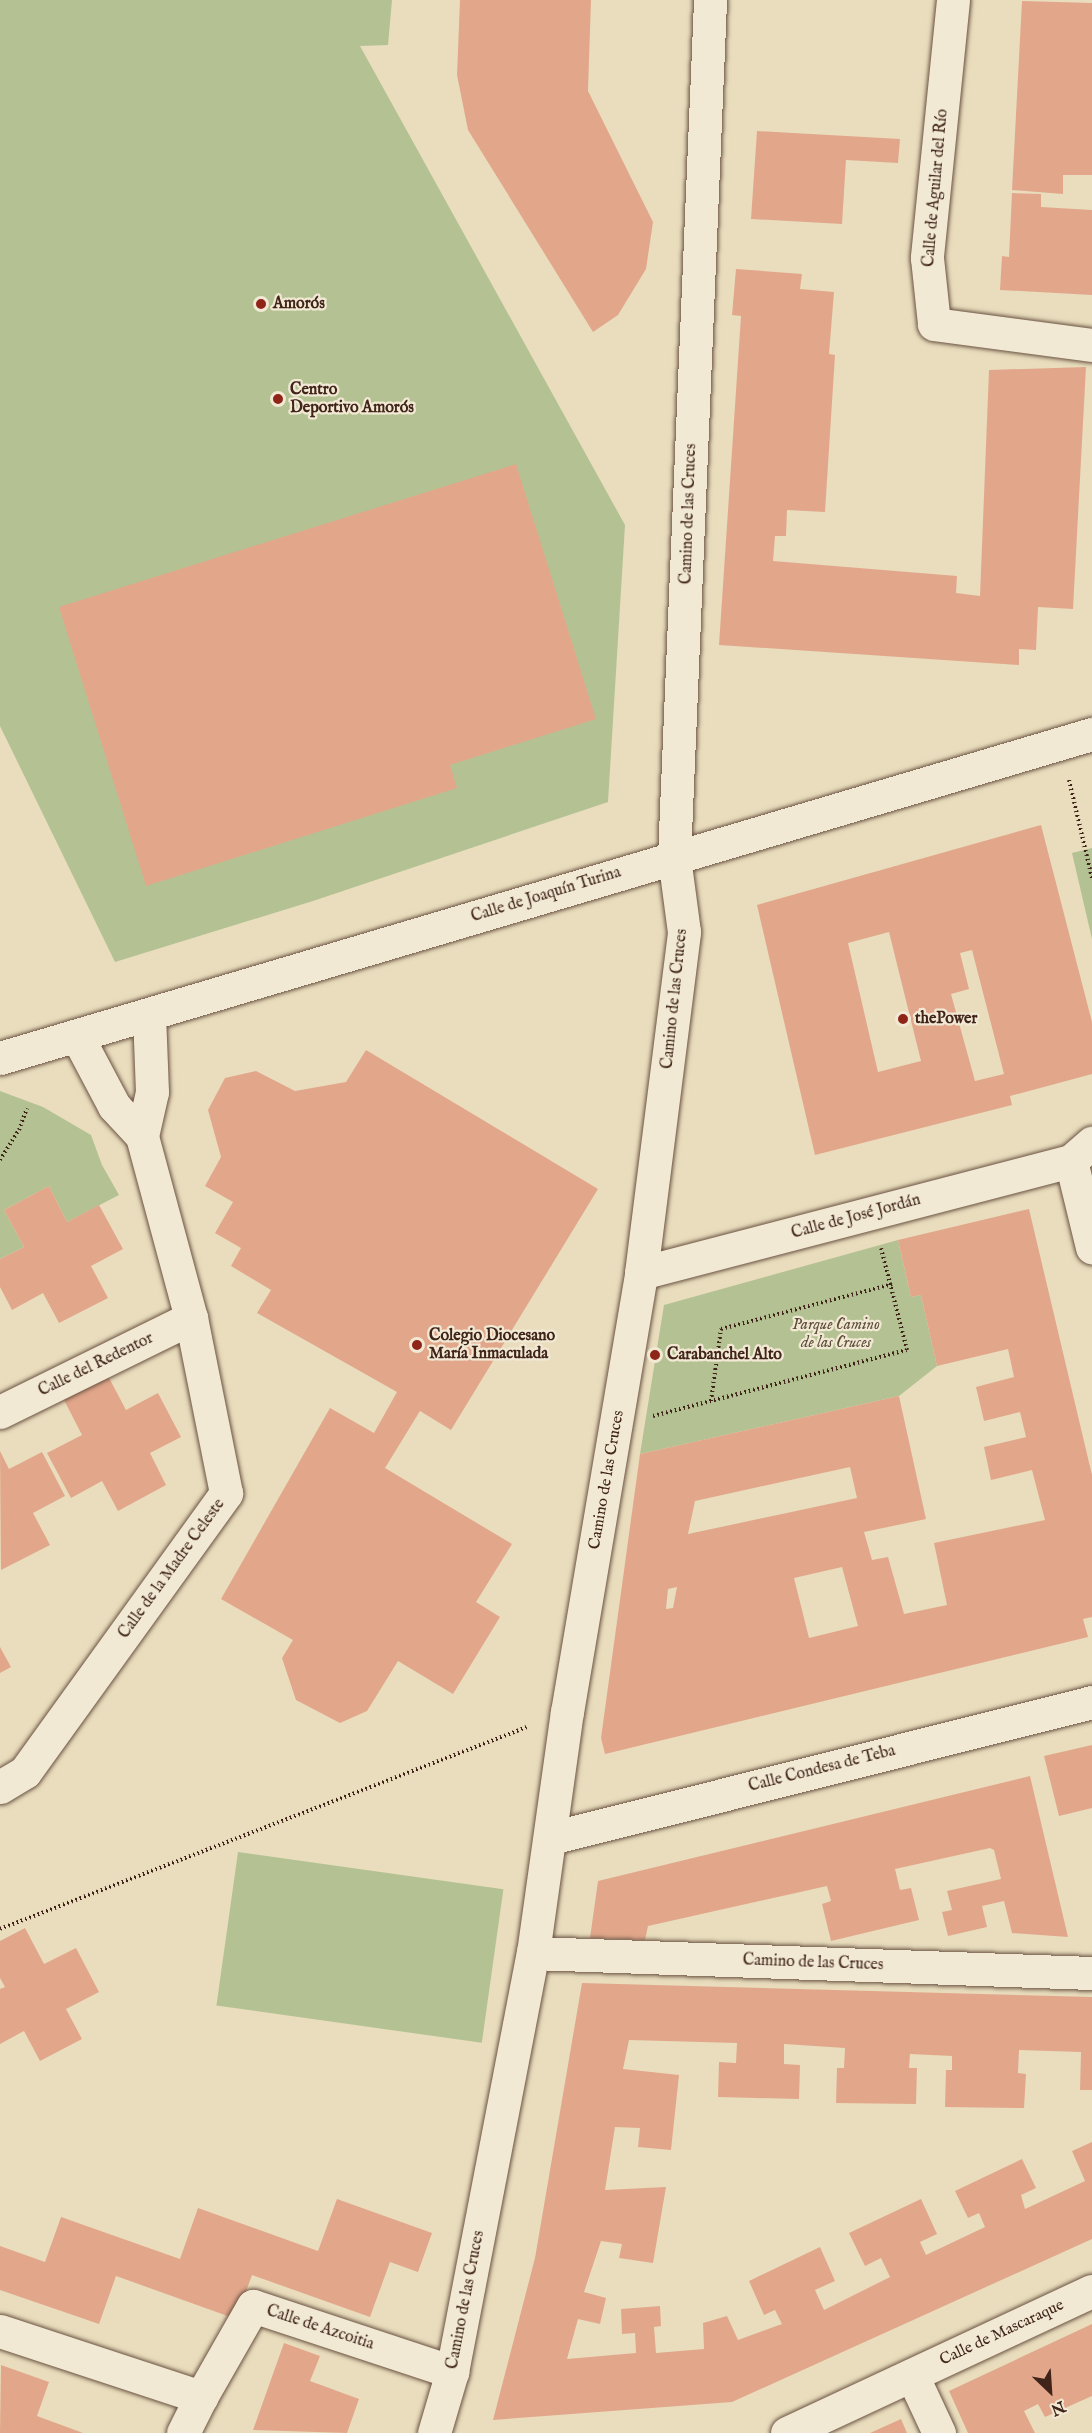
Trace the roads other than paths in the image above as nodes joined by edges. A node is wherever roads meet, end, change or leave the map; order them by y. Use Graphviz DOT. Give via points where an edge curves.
graph roads {
  1 [pos="710,0"];
  2 [pos="953,0"];
  3 [pos="1092,345"];
  4 [pos="1092,734"];
  5 [pos="674,857"];
  6 [pos="149,1015"];
  7 [pos="77,1036"];
  8 [pos="0,1058"];
  9 [pos="142,1136"];
  10 [pos="1082,1152"];
  11 [pos="1092,1247"];
  12 [pos="642,1273"];
  13 [pos="191,1318"];
  14 [pos="0,1412"];
  15 [pos="1092,1701"];
  16 [pos="0,1787"];
  17 [pos="551,1838"];
  18 [pos="533,1953"];
  19 [pos="1092,1973"];
  20 [pos="1092,2291"];
  21 [pos="0,2331"];
  22 [pos="452,2372"];
  23 [pos="912,2375"];
  24 [pos="201,2397"];
  25 [pos="183,2433"];
  26 [pos="434,2433"];
  27 [pos="787,2433"];
  28 [pos="939,2433"];
  1 -- 5 [label="street, Camino de las Cruces"];
  2 -- 3 [label="street, Calle de Aguilar del Río" via="927,258 934,324"];
  4 -- 5 [label="street, Calle de Joaquín Turina"];
  5 -- 6 [label="street, Calle de Joaquín Turina"];
  5 -- 12 [label="street, Camino de las Cruces" via="684,932"];
  6 -- 7 [label="street, Calle de Joaquín Turina"];
  6 -- 9 [label="street, Calle de la Madre Celeste" via="152,1092"];
  7 -- 8 [label="street, Calle de Joaquín Turina"];
  7 -- 9 [label="street, Calle de la Madre Celeste" via="114,1106"];
  9 -- 13 [label="street, Calle de la Madre Celeste"];
  10 -- 11 [label="street"];
  10 -- 12 [label="street, Calle de José Jordán"];
  12 -- 17 [label="street, Camino de las Cruces" via="567,1712"];
  13 -- 14 [label="street, Calle del Redentor"];
  13 -- 16 [label="street, Calle de la Madre Celeste" via="226,1493 25,1772"];
  15 -- 17 [label="street, Calle Condesa de Teba"];
  17 -- 18 [label="street, Camino de las Cruces"];
  18 -- 19 [label="street, Camino de las Cruces"];
  18 -- 22 [label="street, Camino de las Cruces"];
  20 -- 23 [label="street, Calle de Mascaraque"];
  21 -- 24 [label="street"];
  22 -- 24 [label="street, Calle de Azcoitia" via="253,2306"];
  22 -- 26 [label="street, Camino de las Cruces"];
  23 -- 27 [label="street, Calle de Mascaraque"];
  23 -- 28 [label="street"];
  24 -- 25 [label="street, Calle de Azcoitia"];
}
